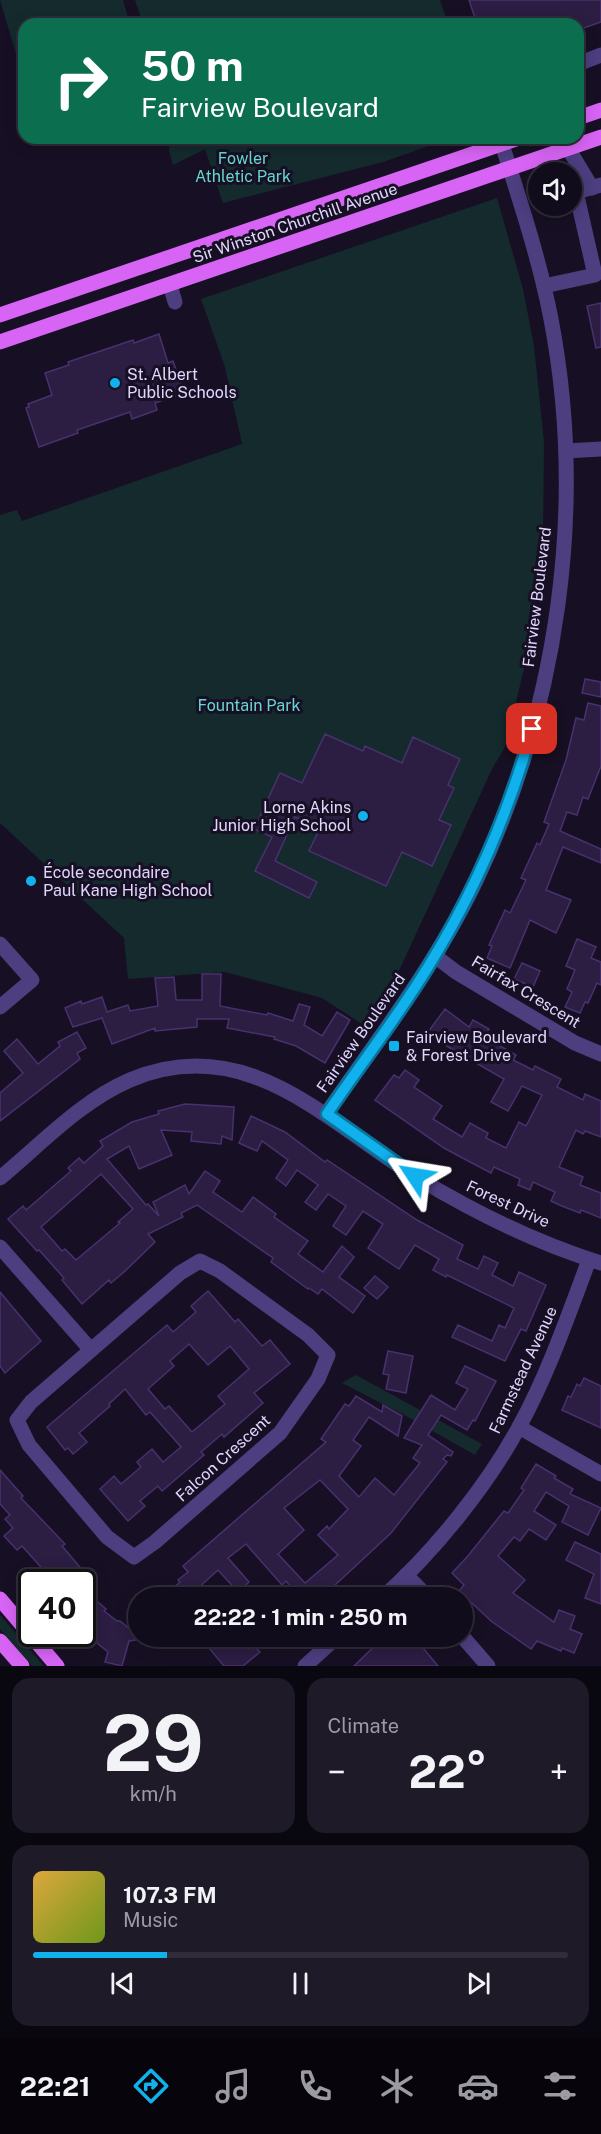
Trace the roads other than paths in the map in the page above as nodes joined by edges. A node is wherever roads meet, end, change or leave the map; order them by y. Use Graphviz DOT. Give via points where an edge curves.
graph roads {
  1 [pos="601,56"];
  2 [pos="584,62"];
  3 [pos="601,110"];
  4 [pos="584,116"];
  5 [pos="601,137"];
  6 [pos="584,143"];
  7 [pos="492,144"];
  8 [pos="502,144"];
  9 [pos="580,144"];
  10 [pos="568,148"];
  11 [pos="511,168"];
  12 [pos="597,187"];
  13 [pos="170,285"];
  14 [pos="544,286"];
  15 [pos="175,302"];
  16 [pos="0,315"];
  17 [pos="0,342"];
  18 [pos="601,449"];
  19 [pos="566,451"];
  20 [pos="0,944"];
  21 [pos="435,956"];
  22 [pos="0,1007"];
  23 [pos="601,1054"];
  24 [pos="327,1114"];
  25 [pos="0,1178"];
  26 [pos="0,1247"];
  27 [pos="595,1261"];
  28 [pos="91,1350"];
  29 [pos="519,1427"];
  30 [pos="601,1474"];
  31 [pos="406,1575"];
  32 [pos="393,1587"];
  33 [pos="418,1587"];
  34 [pos="0,1599"];
  35 [pos="0,1641"];
  36 [pos="326,1647"];
  37 [pos="472,1647"];
  38 [pos="22,1666"];
  39 [pos="57,1666"];
  40 [pos="305,1666"];
  41 [pos="488,1666"];
  1 -- 2 [label="street"];
  3 -- 4 [label="main road"];
  5 -- 6 [label="main road, Sir Winston Churchill Avenue"];
  7 -- 16 [label="main road, Sir Winston Churchill Avenue"];
  8 -- 11 [label="street, Fairview Boulevard"];
  9 -- 10 [label="main road, Sir Winston Churchill Avenue"];
  10 -- 11 [label="main road, Sir Winston Churchill Avenue"];
  10 -- 12 [label="street"];
  11 -- 13 [label="main road, Sir Winston Churchill Avenue"];
  11 -- 14 [label="street, Fairview Boulevard"];
  12 -- 14 [label="street" via="576,192 595,275"];
  13 -- 15 [label="street"];
  13 -- 17 [label="main road, Sir Winston Churchill Avenue"];
  14 -- 19 [label="street, Fairview Boulevard" via="557,360"];
  18 -- 19 [label="street"];
  19 -- 21 [label="street, Fairview Boulevard" via="561,576 538,708 498,831"];
  20 -- 22 [label="street" via="32,980"];
  21 -- 23 [label="street, Fairfax Crescent" via="575,1043"];
  21 -- 24 [label="street, Fairview Boulevard"];
  24 -- 25 [label="street, Forest Drive" via="281,1087 245,1073 207,1067 168,1069 133,1079 102,1094"];
  24 -- 27 [label="street, Forest Drive" via="381,1154 450,1196 518,1231"];
  26 -- 28 [label="street"];
  27 -- 29 [label="street, Farmstead Avenue"];
  28 -- 28 [label="street, Falcon Crescent" via="17,1420 29,1445 107,1537 134,1557 280,1433 318,1379 328,1355 309,1335 200,1261 180,1273"];
  29 -- 30 [label="street"];
  29 -- 31 [label="street, Farmstead Avenue" via="470,1500"];
  31 -- 32 [label="street, Farmstead Avenue"];
  31 -- 33 [label="street"];
  34 -- 39 [label="main road"];
  35 -- 38 [label="main road"];
  36 -- 40 [label="street"];
  37 -- 41 [label="street"];
}
